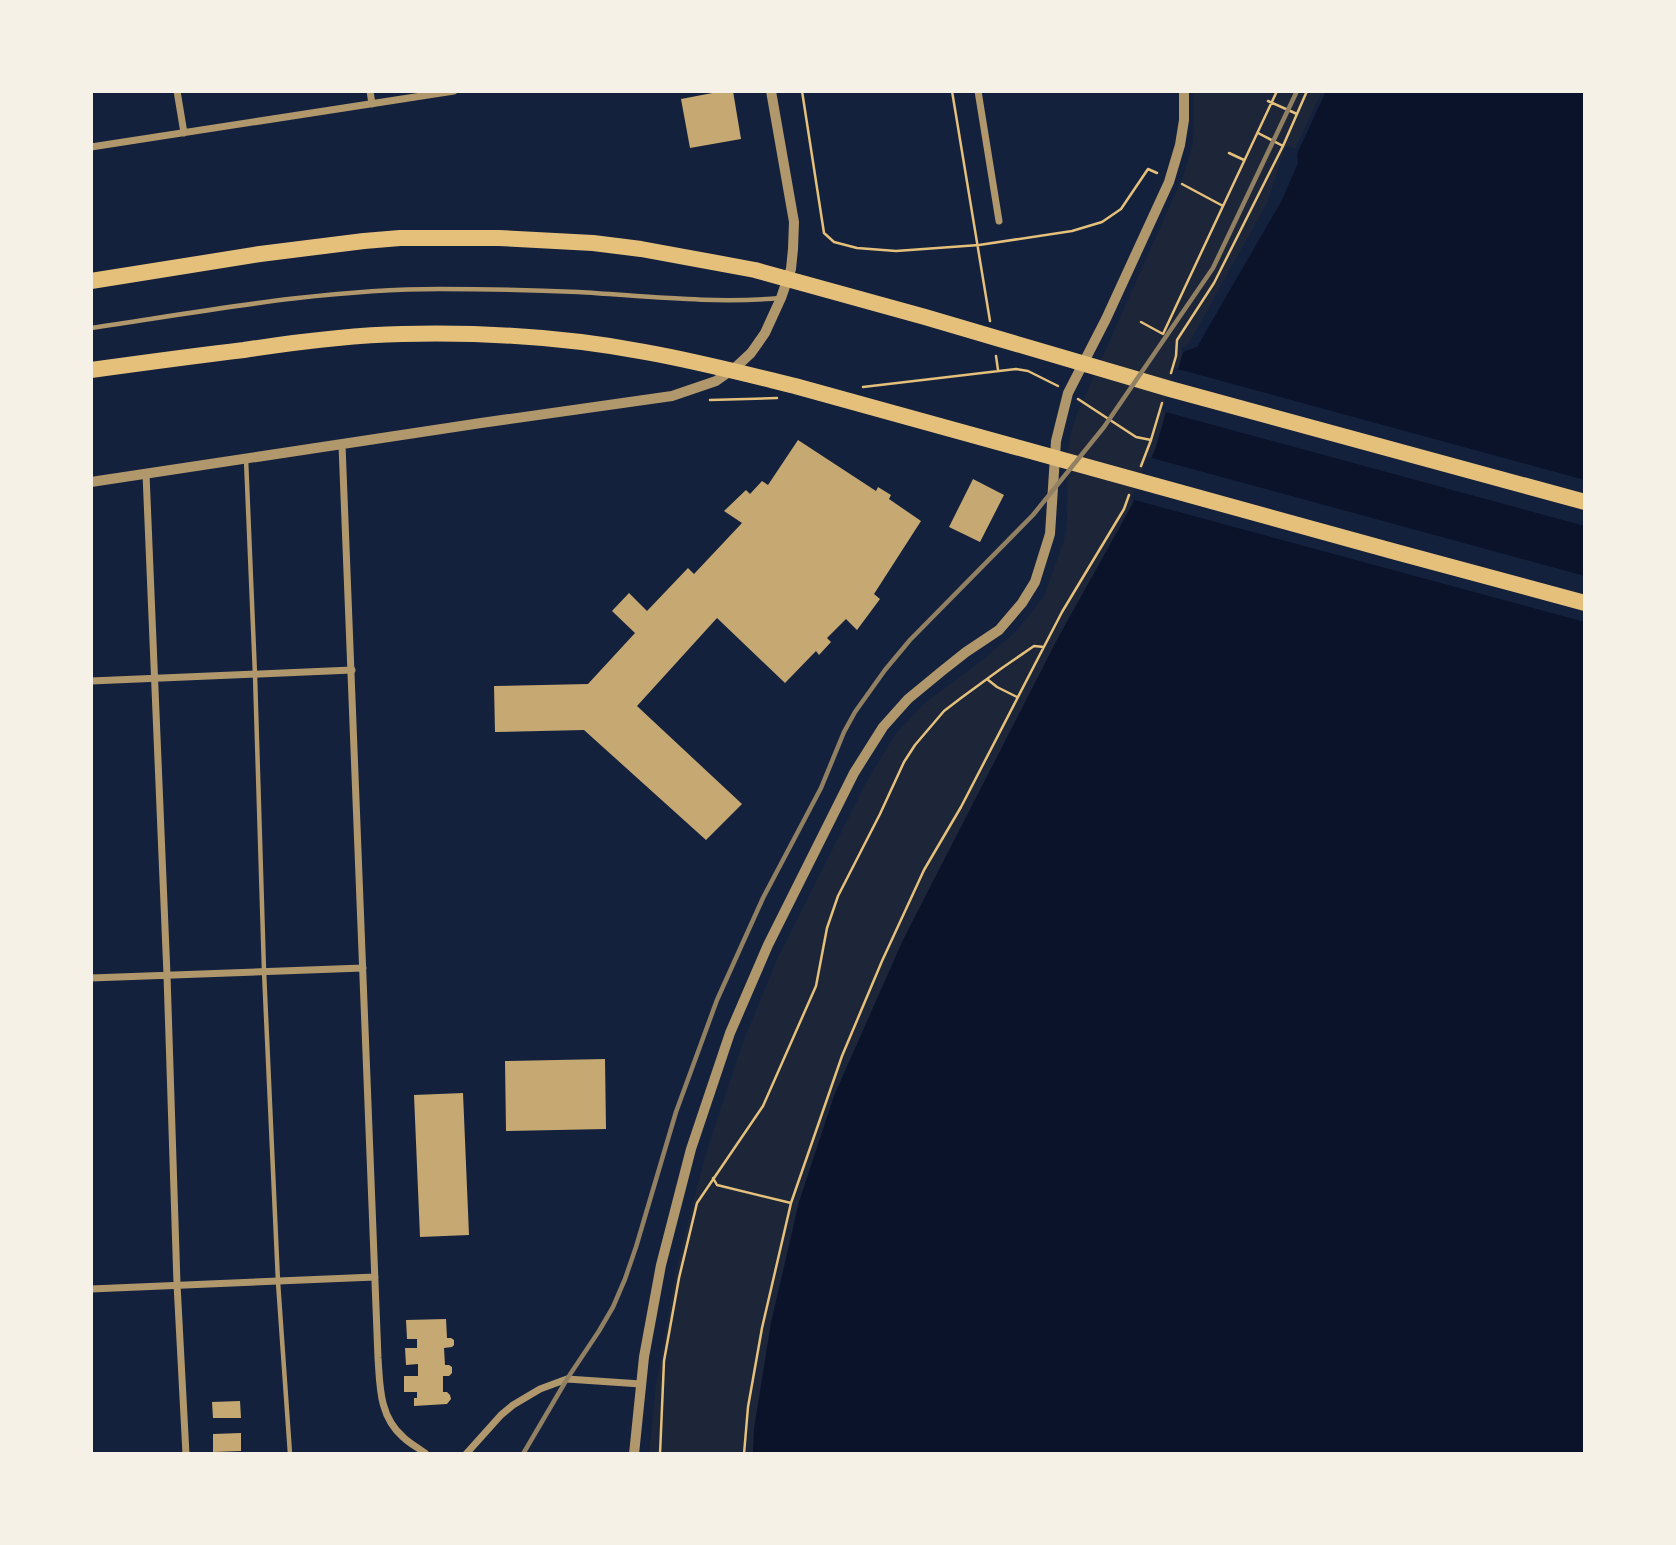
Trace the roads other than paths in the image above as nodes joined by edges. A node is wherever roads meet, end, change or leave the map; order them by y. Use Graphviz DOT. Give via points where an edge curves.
graph roads {
  1 [pos="177,91"];
  2 [pos="370,91"];
  3 [pos="454,91"];
  4 [pos="771,91"];
  5 [pos="978,91"];
  6 [pos="1184,91"];
  7 [pos="372,104"];
  8 [pos="184,133"];
  9 [pos="91,147"];
  10 [pos="999,221"];
  11 [pos="91,281"];
  12 [pos="781,298"];
  13 [pos="91,328"];
  14 [pos="91,370"];
  15 [pos="342,444"];
  16 [pos="246,458"];
  17 [pos="146,474"];
  18 [pos="91,482"];
  19 [pos="1585,502"];
  20 [pos="1585,603"];
  21 [pos="352,670"];
  22 [pos="255,675"];
  23 [pos="155,678"];
  24 [pos="91,681"];
  25 [pos="363,968"];
  26 [pos="264,971"];
  27 [pos="167,975"];
  28 [pos="91,978"];
  29 [pos="375,1277"];
  30 [pos="278,1282"];
  31 [pos="177,1284"];
  32 [pos="91,1289"];
  33 [pos="641,1384"];
  34 [pos="186,1454"];
  35 [pos="290,1454"];
  36 [pos="426,1454"];
  37 [pos="466,1454"];
  38 [pos="634,1454"];
  1 -- 8 [label="street"];
  2 -- 7 [label="street"];
  3 -- 7 [label="street"];
  4 -- 12 [label="street" via="794,222 791,269"];
  5 -- 10 [label="street"];
  6 -- 33 [label="street" via="1180,145 1170,178 1069,393 1056,441 1049,534 1035,582 999,631 933,678 883,727 854,773 730,1033 691,1149 661,1265"];
  7 -- 8 [label="street"];
  8 -- 9 [label="street"];
  11 -- 19 [label="highway" via="400,238 499,238 641,249 768,274"];
  12 -- 13 [label="lane" via="706,301 575,292 373,291"];
  12 -- 15 [label="street" via="751,353 716,381 694,390"];
  14 -- 20 [label="highway" via="402,334 527,338 643,351 795,386"];
  15 -- 16 [label="street"];
  15 -- 21 [label="street"];
  16 -- 17 [label="street"];
  16 -- 22 [label="lane"];
  17 -- 18 [label="street"];
  17 -- 23 [label="street"];
  21 -- 22 [label="street"];
  21 -- 25 [label="street"];
  22 -- 23 [label="street"];
  22 -- 26 [label="lane"];
  23 -- 24 [label="street"];
  23 -- 27 [label="street"];
  25 -- 26 [label="street"];
  25 -- 29 [label="street"];
  26 -- 27 [label="street"];
  26 -- 30 [label="lane"];
  27 -- 28 [label="street"];
  27 -- 31 [label="street"];
  29 -- 30 [label="street"];
  29 -- 36 [label="street" via="382,1404 402,1437"];
  30 -- 31 [label="street"];
  30 -- 35 [label="lane"];
  31 -- 32 [label="street"];
  31 -- 34 [label="street"];
  33 -- 37 [label="street" via="567,1379 540,1389 501,1415"];
  33 -- 38 [label="street"];
}
